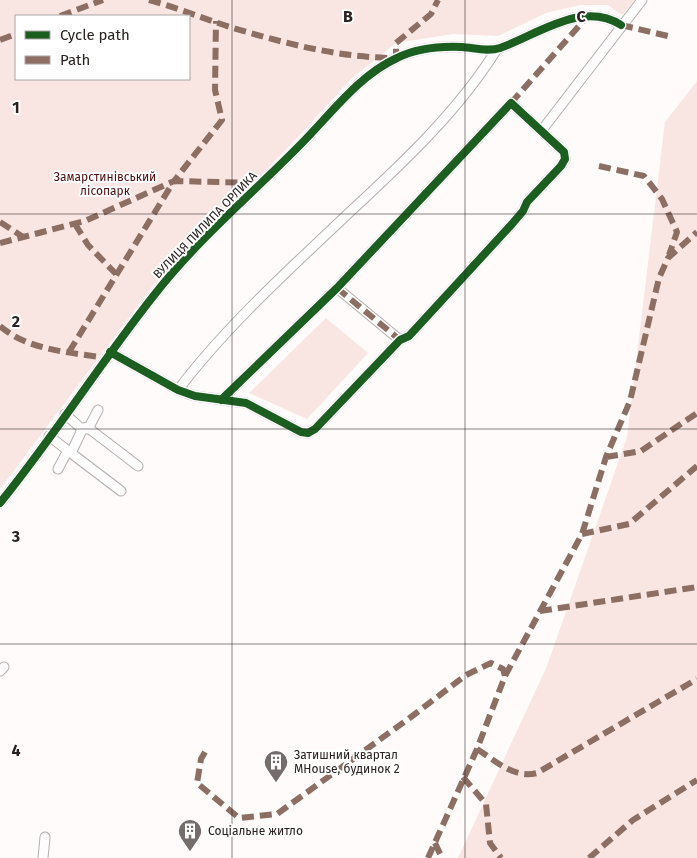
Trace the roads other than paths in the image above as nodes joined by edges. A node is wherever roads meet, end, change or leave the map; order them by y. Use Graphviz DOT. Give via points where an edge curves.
graph roads {
  1 [pos="642,0"];
  2 [pos="621,25"];
  3 [pos="497,49"];
  4 [pos="542,130"];
  5 [pos="338,288"];
  6 [pos="400,340"];
  7 [pos="110,352"];
  8 [pos="178,390"];
  9 [pos="221,400"];
  10 [pos="98,410"];
  11 [pos="65,414"];
  12 [pos="86,429"];
  13 [pos="49,436"];
  14 [pos="70,452"];
  15 [pos="138,466"];
  16 [pos="58,469"];
  17 [pos="121,491"];
  18 [pos="0,502"];
  19 [pos="45,837"];
  20 [pos="43,858"];
  1 -- 2 [label="street"];
  2 -- 3 [label="street" via="606,17 569,18"];
  2 -- 4 [label="street"];
  3 -- 7 [label="street, ВУЛИЦЯ ПИЛИПА ОРЛИКА" via="423,49 396,58 367,78 186,257"];
  3 -- 8 [label="street" via="473,85 433,131 224,335"];
  4 -- 5 [label="street" via="511,104"];
  4 -- 6 [label="street" via="556,140 564,152 561,166 409,336"];
  5 -- 6 [label="street"];
  5 -- 9 [label="street"];
  6 -- 9 [label="street" via="308,433 246,403"];
  7 -- 8 [label="street"];
  7 -- 11 [label="street, ВУЛИЦЯ ПИЛИПА ОРЛИКА"];
  8 -- 9 [label="street"];
  10 -- 12 [label="street"];
  11 -- 12 [label="street"];
  11 -- 13 [label="street, ВУЛИЦЯ ПИЛИПА ОРЛИКА"];
  12 -- 14 [label="street"];
  12 -- 15 [label="street"];
  13 -- 14 [label="street"];
  13 -- 18 [label="street, ВУЛИЦЯ ПИЛИПА ОРЛИКА"];
  14 -- 16 [label="street"];
  14 -- 17 [label="street"];
  19 -- 20 [label="street"];
}
